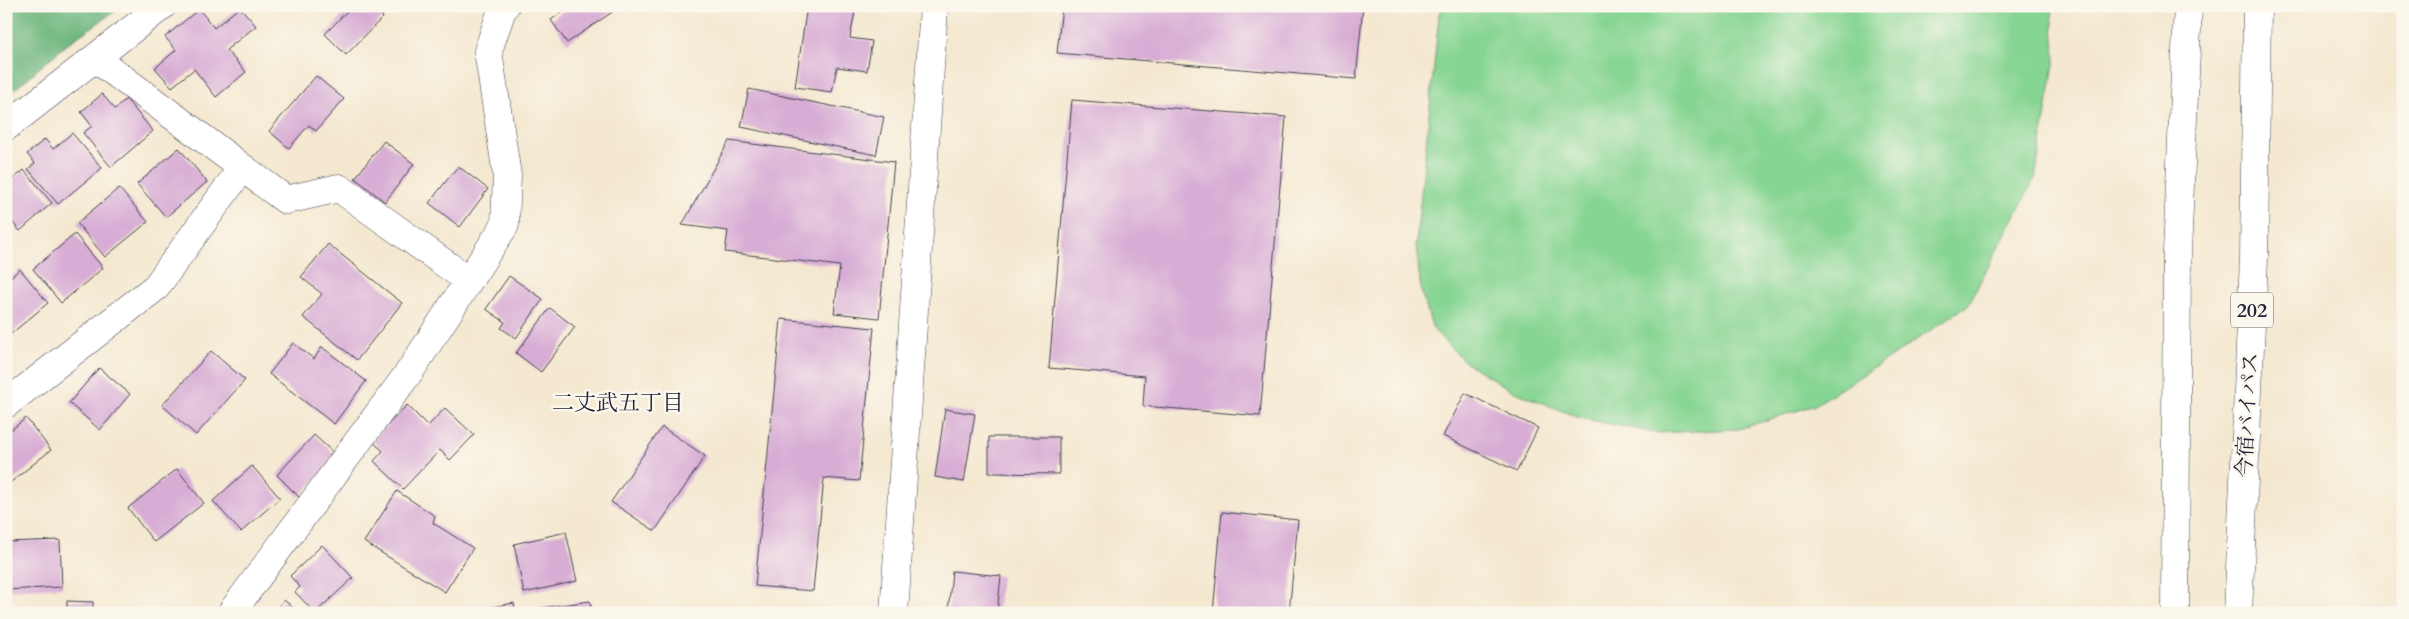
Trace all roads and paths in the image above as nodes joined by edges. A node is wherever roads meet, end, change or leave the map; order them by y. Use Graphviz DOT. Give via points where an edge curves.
graph roads {
  1 [pos="162,6"];
  2 [pos="505,6"];
  3 [pos="933,6"];
  4 [pos="2188,6"];
  5 [pos="2257,6"];
  6 [pos="95,58"];
  7 [pos="6,127"];
  8 [pos="242,168"];
  9 [pos="468,280"];
  10 [pos="6,404"];
  11 [pos="231,613"];
  12 [pos="894,613"];
  13 [pos="2175,613"];
  14 [pos="2238,613"];
  1 -- 6 [label="main road"];
  2 -- 9 [label="main road" via="488,51 508,175 505,225"];
  3 -- 12 [label="main road"];
  4 -- 13 [label="main road" via="2177,252"];
  5 -- 14 [label="main road, 今宿バイパス / 202" via="2254,258"];
  6 -- 7 [label="main road"];
  6 -- 8 [label="main road"];
  8 -- 9 [label="main road" via="286,200 338,188"];
  8 -- 10 [label="main road" via="156,287"];
  9 -- 11 [label="main road" via="410,371"];
}
